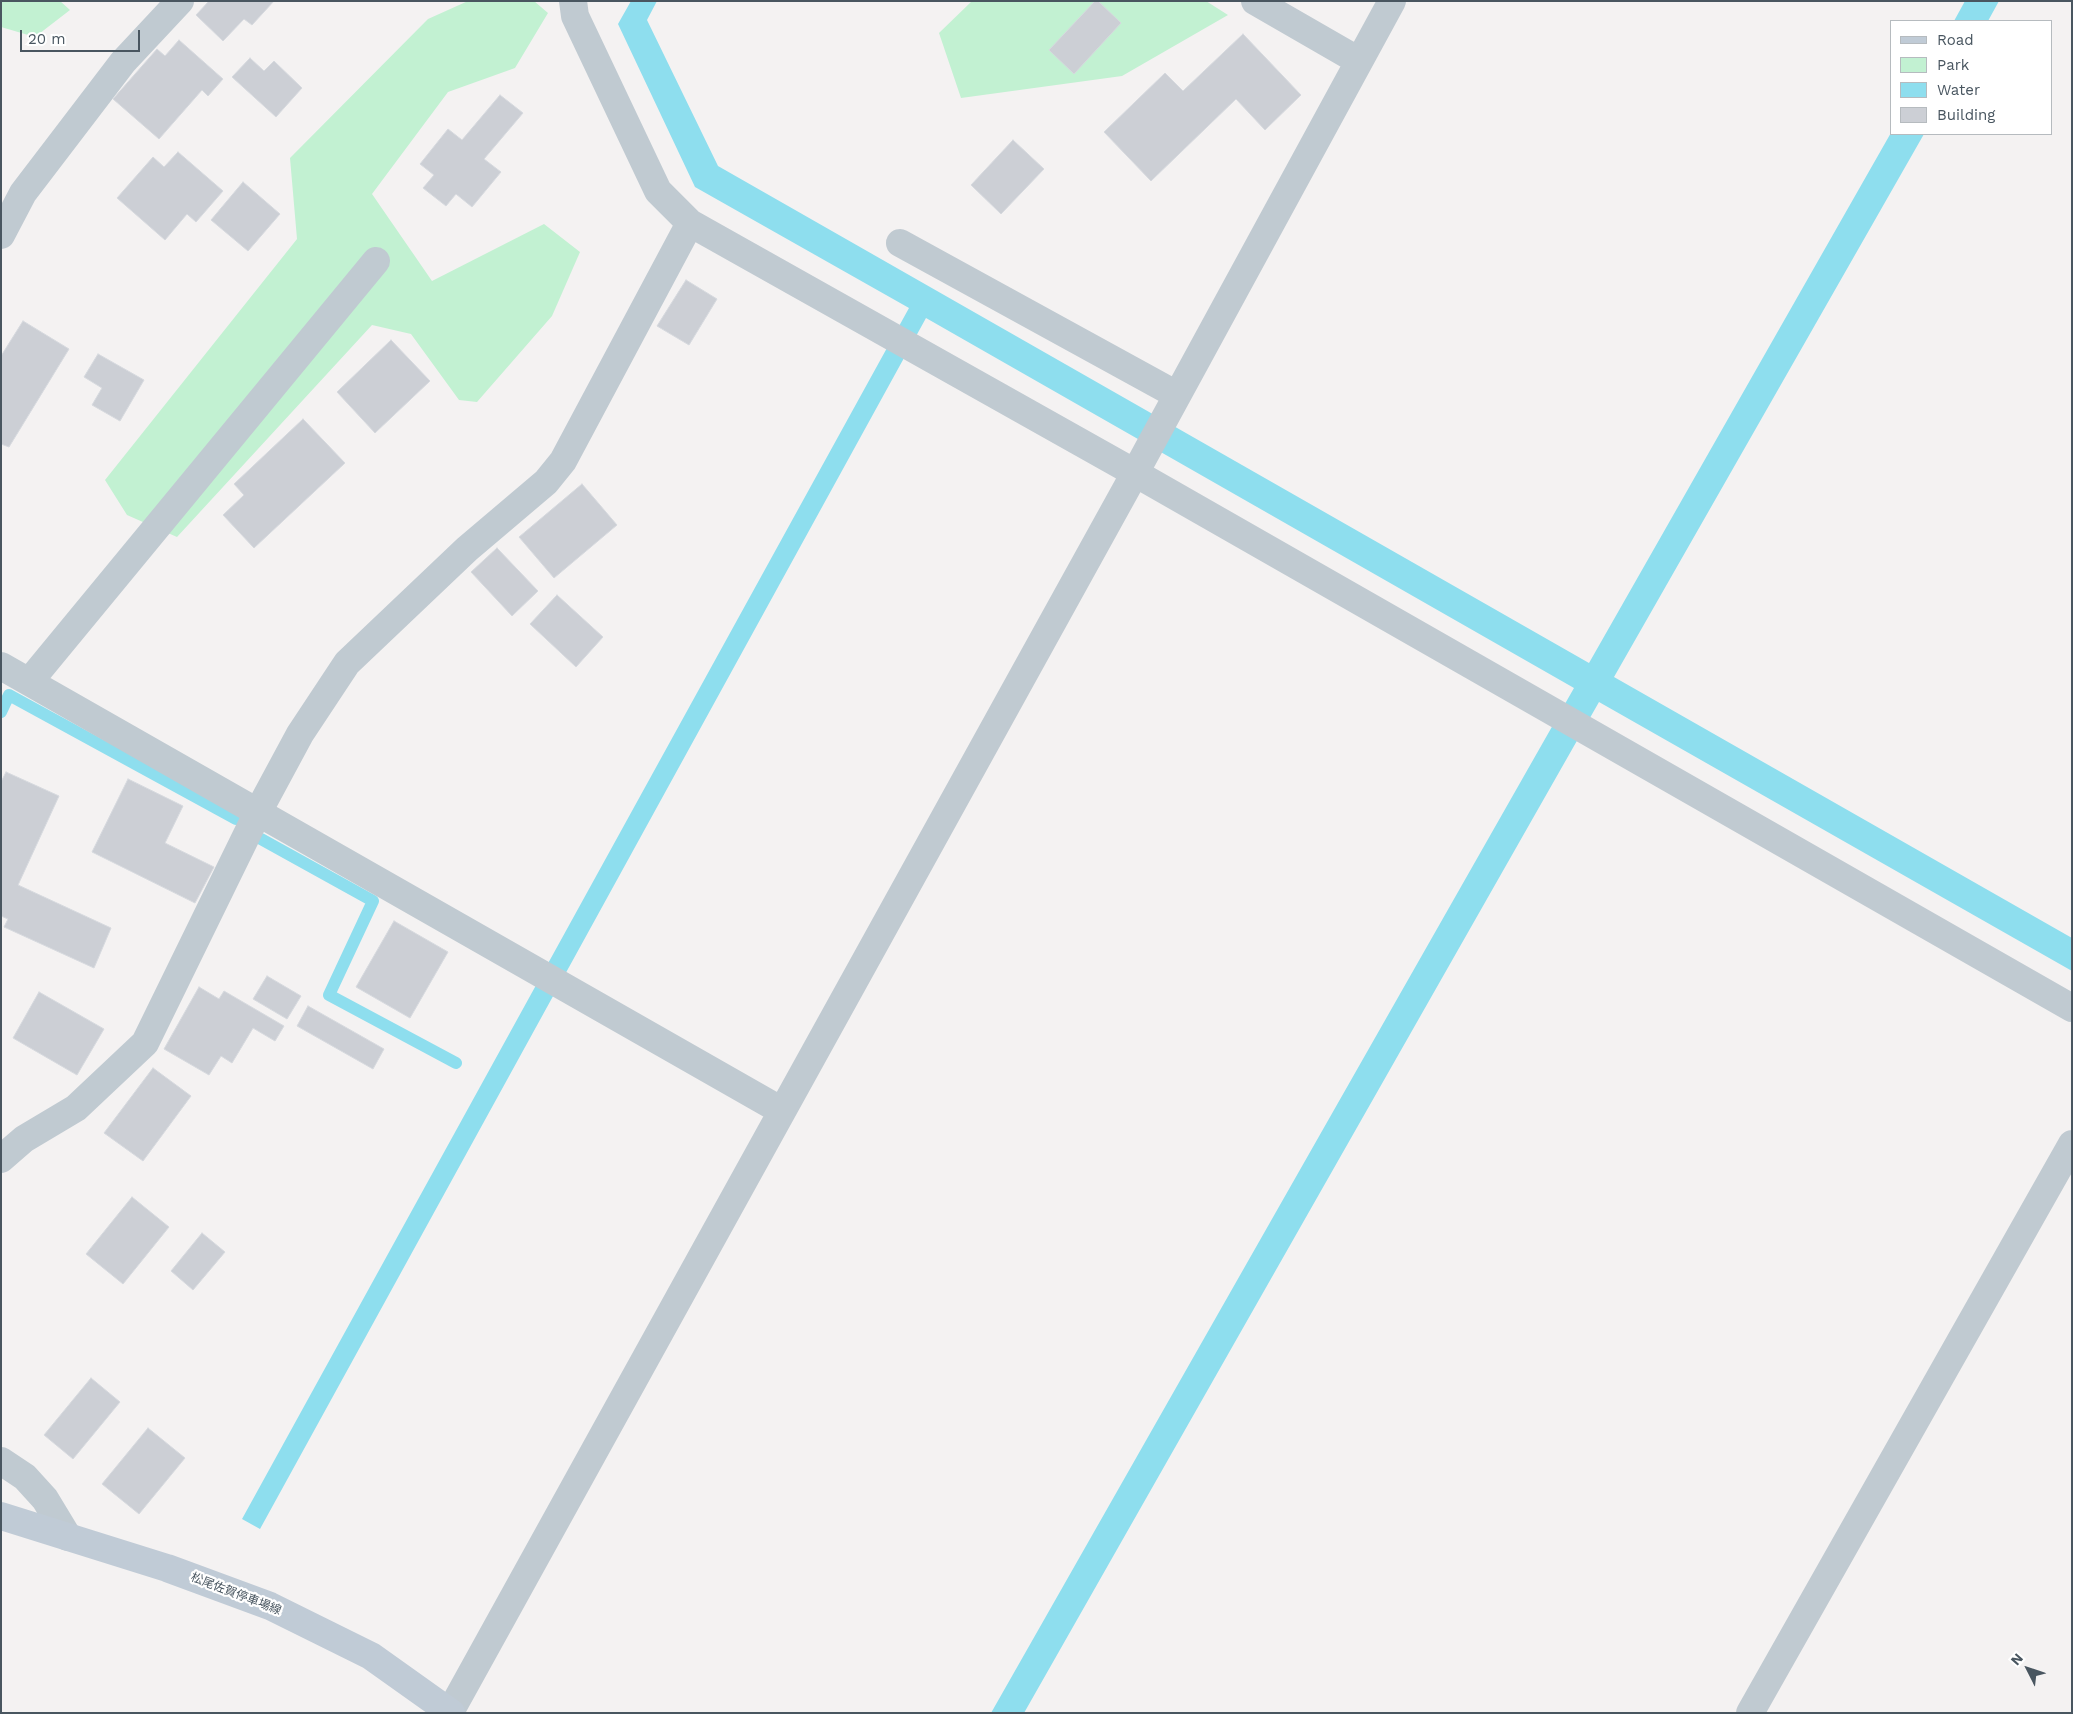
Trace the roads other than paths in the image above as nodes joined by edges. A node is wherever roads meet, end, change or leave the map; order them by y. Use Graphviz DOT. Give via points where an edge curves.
graph roads {
  1 [pos="180,1"];
  2 [pos="573,1"];
  3 [pos="1254,1"];
  4 [pos="1392,1"];
  5 [pos="1359,61"];
  6 [pos="690,223"];
  7 [pos="1,235"];
  8 [pos="900,243"];
  9 [pos="376,261"];
  10 [pos="1172,404"];
  11 [pos="1140,464"];
  12 [pos="1,666"];
  13 [pos="29,682"];
  14 [pos="258,812"];
  15 [pos="2072,1008"];
  16 [pos="782,1111"];
  17 [pos="2072,1144"];
  18 [pos="1,1159"];
  19 [pos="1,1461"];
  20 [pos="1,1516"];
  21 [pos="68,1536"];
  22 [pos="450,1712"];
  23 [pos="1750,1713"];
  1 -- 7 [label="street" via="117,70 23,193"];
  2 -- 6 [label="street" via="575,16 658,191"];
  3 -- 5 [label="street"];
  4 -- 5 [label="street"];
  5 -- 10 [label="street"];
  6 -- 11 [label="street" via="918,351"];
  6 -- 14 [label="street" via="563,461 546,482 467,549 348,663 300,734"];
  8 -- 10 [label="street"];
  9 -- 13 [label="street"];
  10 -- 11 [label="street"];
  11 -- 15 [label="street" via="1591,734"];
  11 -- 16 [label="street"];
  12 -- 13 [label="street"];
  13 -- 14 [label="street"];
  14 -- 16 [label="street"];
  14 -- 18 [label="street" via="145,1043 76,1108 24,1139"];
  16 -- 22 [label="street"];
  17 -- 23 [label="street"];
  19 -- 21 [label="street" via="25,1477 45,1499"];
  20 -- 21 [label="main road, 松尾佐賀停車場線"];
  21 -- 22 [label="main road, 松尾佐賀停車場線" via="270,1606 371,1656"];
}
